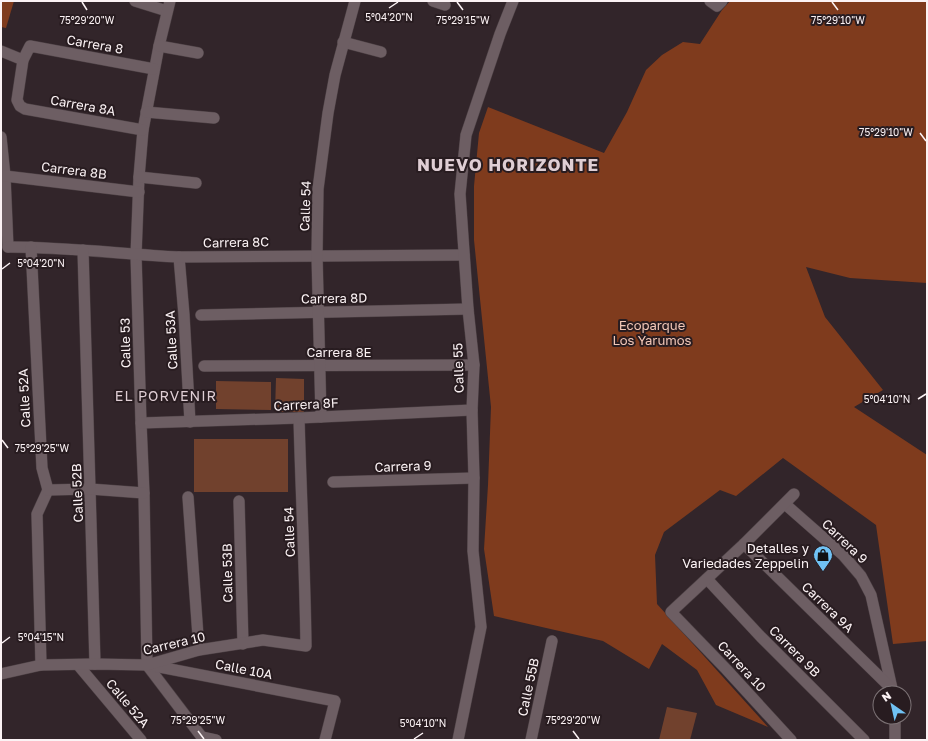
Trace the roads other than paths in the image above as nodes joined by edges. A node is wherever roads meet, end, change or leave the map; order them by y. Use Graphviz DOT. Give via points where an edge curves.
graph roads {
  1 [pos="135,1"];
  2 [pos="355,1"];
  3 [pos="433,1"];
  4 [pos="514,1"];
  5 [pos="168,6"];
  6 [pos="445,6"];
  7 [pos="343,42"];
  8 [pos="159,46"];
  9 [pos="1,51"];
  10 [pos="381,52"];
  11 [pos="198,53"];
  12 [pos="23,60"];
  13 [pos="154,70"];
  14 [pos="146,112"];
  15 [pos="214,118"];
  16 [pos="143,130"];
  17 [pos="1,137"];
  18 [pos="5,176"];
  19 [pos="139,177"];
  20 [pos="196,183"];
  21 [pos="139,192"];
  22 [pos="31,247"];
  23 [pos="4,249"];
  24 [pos="83,250"];
  25 [pos="136,255"];
  26 [pos="317,255"];
  27 [pos="464,255"];
  28 [pos="179,257"];
  29 [pos="468,309"];
  30 [pos="319,313"];
  31 [pos="201,315"];
  32 [pos="474,365"];
  33 [pos="204,366"];
  34 [pos="320,366"];
  35 [pos="472,410"];
  36 [pos="321,417"];
  37 [pos="299,418"];
  38 [pos="190,422"];
  39 [pos="140,423"];
  40 [pos="474,478"];
  41 [pos="333,482"];
  42 [pos="90,489"];
  43 [pos="48,490"];
  44 [pos="144,493"];
  45 [pos="794,494"];
  46 [pos="188,497"];
  47 [pos="239,501"];
  48 [pos="785,504"];
  49 [pos="744,544"];
  50 [pos="707,579"];
  51 [pos="552,641"];
  52 [pos="243,644"];
  53 [pos="306,646"];
  54 [pos="199,650"];
  55 [pos="95,664"];
  56 [pos="41,665"];
  57 [pos="78,665"];
  58 [pos="146,665"];
  59 [pos="1,674"];
  60 [pos="887,685"];
  61 [pos="891,685"];
  62 [pos="895,725"];
  63 [pos="203,739"];
  64 [pos="141,740"];
  65 [pos="216,740"];
  66 [pos="325,740"];
  67 [pos="458,740"];
  68 [pos="531,740"];
  69 [pos="791,740"];
  70 [pos="864,740"];
  71 [pos="895,740"];
  1 -- 5 [label="street"];
  2 -- 7 [label="street, Calle 54"];
  3 -- 6 [label="street"];
  4 -- 27 [label="street, Calle 55" via="500,34 466,135 460,194"];
  5 -- 8 [label="street, Calle 53"];
  7 -- 10 [label="street"];
  7 -- 26 [label="street, Calle 54" via="328,113 318,189"];
  8 -- 11 [label="street"];
  8 -- 13 [label="street, Calle 53"];
  9 -- 12 [label="street"];
  12 -- 13 [label="street, Carrera 8" via="30,46"];
  12 -- 16 [label="street, Carrera 8A" via="18,100 24,109"];
  13 -- 14 [label="street, Calle 53"];
  14 -- 15 [label="street"];
  14 -- 16 [label="street, Calle 53"];
  16 -- 19 [label="street, Calle 53"];
  17 -- 18 [label="street"];
  18 -- 21 [label="street, Carrera 8B"];
  18 -- 23 [label="street"];
  19 -- 20 [label="street"];
  19 -- 21 [label="street, Calle 53"];
  21 -- 25 [label="street, Calle 53"];
  22 -- 23 [label="street, Carrera 8C"];
  22 -- 24 [label="street, Carrera 8C"];
  22 -- 43 [label="street, Calle 52A" via="42,468"];
  24 -- 25 [label="street, Carrera 8C"];
  24 -- 42 [label="street, Calle 52B"];
  25 -- 28 [label="street, Carrera 8C"];
  25 -- 39 [label="street, Calle 53"];
  26 -- 27 [label="street, Carrera 8C"];
  26 -- 28 [label="street, Carrera 8C"];
  26 -- 30 [label="street, Calle 54"];
  27 -- 29 [label="street, Calle 55"];
  28 -- 38 [label="street, Calle 53A"];
  29 -- 30 [label="street, Carrera 8D"];
  29 -- 32 [label="street, Calle 55"];
  30 -- 31 [label="street, Carrera 8D"];
  30 -- 34 [label="street, Calle 54"];
  32 -- 34 [label="street, Carrera 8E"];
  32 -- 35 [label="street, Calle 55"];
  33 -- 34 [label="street, Carrera 8E"];
  34 -- 36 [label="street, Calle 54"];
  35 -- 36 [label="street, Carrera 8F"];
  35 -- 40 [label="street, Calle 55"];
  36 -- 37 [label="street, Carrera 8F"];
  37 -- 38 [label="street, Carrera 8F"];
  37 -- 53 [label="street, Calle 54"];
  38 -- 39 [label="street, Carrera 8F"];
  39 -- 44 [label="street, Calle 53"];
  40 -- 41 [label="street, Carrera 9"];
  40 -- 67 [label="street, Calle 55" via="473,551 481,627"];
  42 -- 43 [label="street"];
  42 -- 44 [label="street"];
  42 -- 55 [label="street, Calle 52B"];
  43 -- 56 [label="street" via="37,514"];
  44 -- 58 [label="street, Calle 53"];
  45 -- 48 [label="street"];
  46 -- 54 [label="street"];
  47 -- 52 [label="street, Calle 53B"];
  48 -- 49 [label="street"];
  48 -- 61 [label="street, Carrera 9" via="843,555 861,576 871,594"];
  49 -- 50 [label="street"];
  49 -- 60 [label="street, Carrera 9A"];
  50 -- 69 [label="street, Carrera 10" via="671,612"];
  50 -- 70 [label="street, Carrera 9B"];
  51 -- 68 [label="street, Calle 55B"];
  52 -- 53 [label="street, Carrera 10" via="263,640"];
  52 -- 54 [label="street, Carrera 10"];
  54 -- 58 [label="street, Carrera 10"];
  55 -- 57 [label="street, Carrera 10"];
  55 -- 58 [label="street, Carrera 10"];
  56 -- 57 [label="street, Carrera 10"];
  56 -- 59 [label="street, Carrera 10"];
  57 -- 64 [label="street, Calle 52A"];
  58 -- 63 [label="street"];
  58 -- 66 [label="street, Calle 10A" via="335,701"];
  62 -- 71 [label="street"];
  63 -- 65 [label="street"];
}
